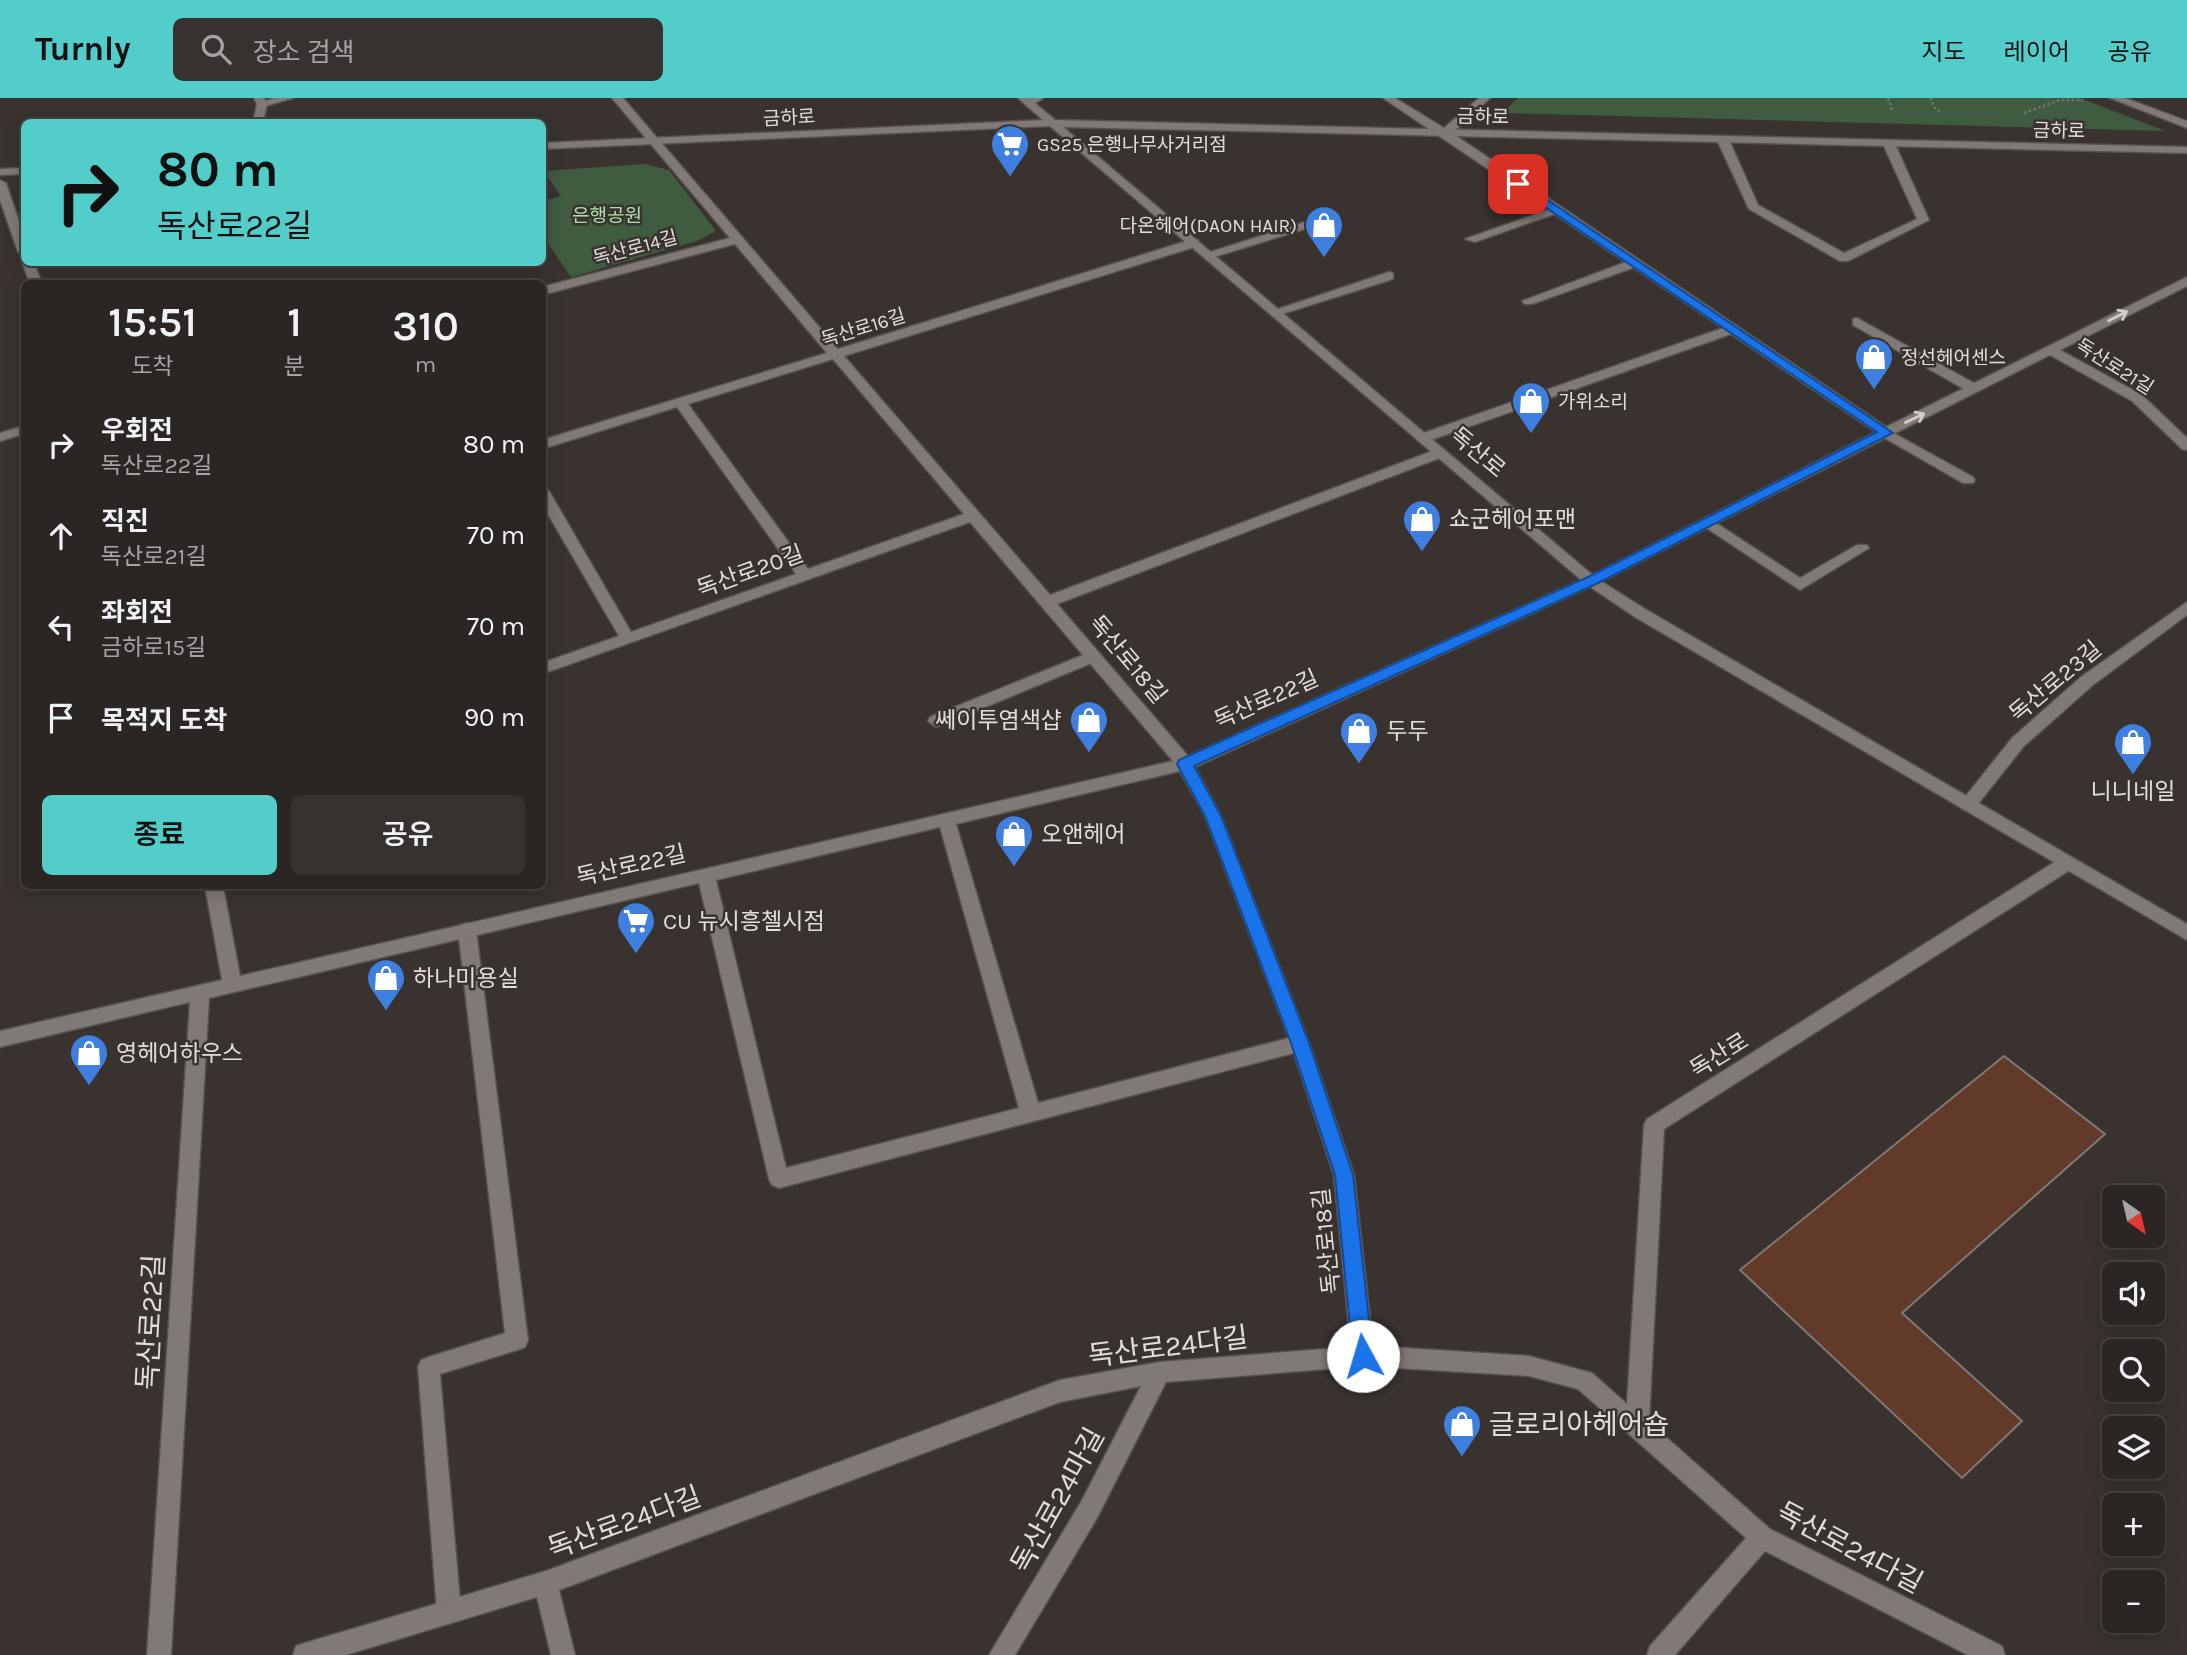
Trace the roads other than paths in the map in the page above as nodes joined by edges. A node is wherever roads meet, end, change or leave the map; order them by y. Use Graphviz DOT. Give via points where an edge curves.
graph roads {
  1 [pos="288,98"];
  2 [pos="617,98"];
  3 [pos="1388,98"];
  4 [pos="1485,98"];
  5 [pos="2115,98"];
  6 [pos="1030,100"];
  7 [pos="261,101"];
  8 [pos="258,119"];
  9 [pos="1052,122"];
  10 [pos="2187,125"];
  11 [pos="1446,133"];
  12 [pos="1723,139"];
  13 [pos="654,141"];
  14 [pos="1889,144"];
  15 [pos="546,146"];
  16 [pos="2187,150"];
  17 [pos="21,171"];
  18 [pos="0,172"];
  19 [pos="0,183"];
  20 [pos="1556,210"];
  21 [pos="1317,222"];
  22 [pos="738,239"];
  23 [pos="1471,239"];
  24 [pos="21,243"];
  25 [pos="1194,243"];
  26 [pos="1208,255"];
  27 [pos="1634,262"];
  28 [pos="1390,276"];
  29 [pos="2187,281"];
  30 [pos="546,291"];
  31 [pos="1528,300"];
  32 [pos="1275,312"];
  33 [pos="1857,322"];
  34 [pos="1732,328"];
  35 [pos="2052,350"];
  36 [pos="836,355"];
  37 [pos="1974,389"];
  38 [pos="681,403"];
  39 [pos="21,431"];
  40 [pos="1886,433"];
  41 [pos="0,437"];
  42 [pos="1423,438"];
  43 [pos="546,444"];
  44 [pos="2187,446"];
  45 [pos="1440,453"];
  46 [pos="1968,480"];
  47 [pos="546,498"];
  48 [pos="974,516"];
  49 [pos="1707,522"];
  50 [pos="1862,548"];
  51 [pos="805,576"];
  52 [pos="1591,581"];
  53 [pos="1047,602"];
  54 [pos="2187,607"];
  55 [pos="628,639"];
  56 [pos="1093,656"];
  57 [pos="546,668"];
  58 [pos="936,721"];
  59 [pos="1185,764"];
  60 [pos="1968,805"];
  61 [pos="946,819"];
  62 [pos="2067,863"];
  63 [pos="706,875"];
  64 [pos="215,889"];
  65 [pos="467,930"];
  66 [pos="2187,933"];
  67 [pos="232,985"];
  68 [pos="200,993"];
  69 [pos="0,1039"];
  70 [pos="1300,1043"];
  71 [pos="1031,1114"];
  72 [pos="1363,1356"];
  73 [pos="1160,1372"];
  74 [pos="1637,1429"];
  75 [pos="1762,1537"];
  76 [pos="546,1583"];
  77 [pos="449,1612"];
  78 [pos="159,1655"];
  79 [pos="305,1655"];
  80 [pos="563,1655"];
  81 [pos="1001,1655"];
  82 [pos="1659,1655"];
  83 [pos="1993,1655"];
  1 -- 7 [label="street"];
  2 -- 13 [label="street"];
  3 -- 11 [label="street"];
  4 -- 11 [label="street"];
  5 -- 10 [label="street"];
  6 -- 9 [label="street, 독산로"];
  7 -- 8 [label="street"];
  9 -- 11 [label="street, 금하로"];
  9 -- 13 [label="street, 금하로"];
  9 -- 25 [label="street, 독산로"];
  11 -- 12 [label="street, 금하로"];
  11 -- 20 [label="street"];
  12 -- 14 [label="street, 금하로"];
  12 -- 14 [label="street" via="1753,207 1844,258 1923,220"];
  13 -- 15 [label="street, 금하로"];
  13 -- 22 [label="street"];
  14 -- 16 [label="street, 금하로"];
  17 -- 18 [label="street"];
  19 -- 24 [label="street"];
  20 -- 23 [label="street"];
  20 -- 27 [label="street"];
  21 -- 26 [label="street"];
  22 -- 30 [label="street, 독산로14길"];
  22 -- 36 [label="street"];
  25 -- 26 [label="street, 독산로"];
  25 -- 36 [label="street, 독산로16길"];
  26 -- 32 [label="street, 독산로"];
  27 -- 31 [label="street"];
  27 -- 34 [label="street"];
  28 -- 32 [label="street"];
  35 -- 29 [label="street, 독산로21길, one-way"];
  32 -- 42 [label="street, 독산로"];
  33 -- 37 [label="street"];
  34 -- 40 [label="street"];
  34 -- 42 [label="street, 독산로"];
  35 -- 37 [label="street, 독산로21길"];
  35 -- 44 [label="street, 독산로21길" via="2137,398"];
  36 -- 38 [label="street, 독산로16길"];
  36 -- 48 [label="street, 독산로18길"];
  40 -- 37 [label="street, 독산로21길, one-way"];
  38 -- 43 [label="street, 독산로16길"];
  38 -- 51 [label="street"];
  39 -- 41 [label="street"];
  40 -- 46 [label="street"];
  40 -- 49 [label="street, 독산로21길"];
  42 -- 45 [label="street, 독산로"];
  45 -- 52 [label="street, 독산로"];
  45 -- 53 [label="street"];
  47 -- 55 [label="street"];
  48 -- 51 [label="street, 독산로20길"];
  48 -- 53 [label="street, 독산로18길"];
  49 -- 50 [label="street" via="1800,585"];
  49 -- 52 [label="street, 독산로21길"];
  51 -- 55 [label="street, 독산로20길"];
  52 -- 59 [label="street, 독산로22길"];
  52 -- 60 [label="street, 독산로"];
  53 -- 56 [label="street, 독산로18길"];
  54 -- 60 [label="street, 독산로23길" via="2087,681 2018,742"];
  55 -- 57 [label="street, 독산로20길"];
  56 -- 58 [label="street"];
  56 -- 59 [label="street, 독산로18길"];
  59 -- 61 [label="street, 독산로22길"];
  59 -- 70 [label="street, 독산로18길" via="1213,816"];
  60 -- 62 [label="street, 독산로"];
  61 -- 63 [label="street, 독산로22길"];
  61 -- 71 [label="street"];
  62 -- 66 [label="street, 독산로"];
  62 -- 74 [label="street, 독산로" via="1654,1125"];
  63 -- 65 [label="street, 독산로22길"];
  63 -- 71 [label="street, 독산로22길" via="779,1179"];
  64 -- 67 [label="street"];
  65 -- 67 [label="street, 독산로22길"];
  65 -- 77 [label="street" via="517,1340 429,1367"];
  67 -- 68 [label="street, 독산로22길"];
  68 -- 69 [label="street, 독산로22길"];
  68 -- 78 [label="street, 독산로22길"];
  70 -- 71 [label="street"];
  70 -- 72 [label="street, 독산로18길" via="1344,1175"];
  72 -- 73 [label="street, 독산로24다길"];
  72 -- 74 [label="street, 독산로24다길" via="1529,1366 1584,1380"];
  73 -- 76 [label="street, 독산로24다길" via="1060,1391"];
  73 -- 81 [label="street, 독산로24마길" via="1089,1510"];
  74 -- 75 [label="street, 독산로24다길"];
  75 -- 82 [label="street"];
  75 -- 83 [label="street, 독산로24다길"];
  76 -- 77 [label="street, 독산로24다길"];
  76 -- 80 [label="street"];
  77 -- 79 [label="street, 독산로24다길"];
}
